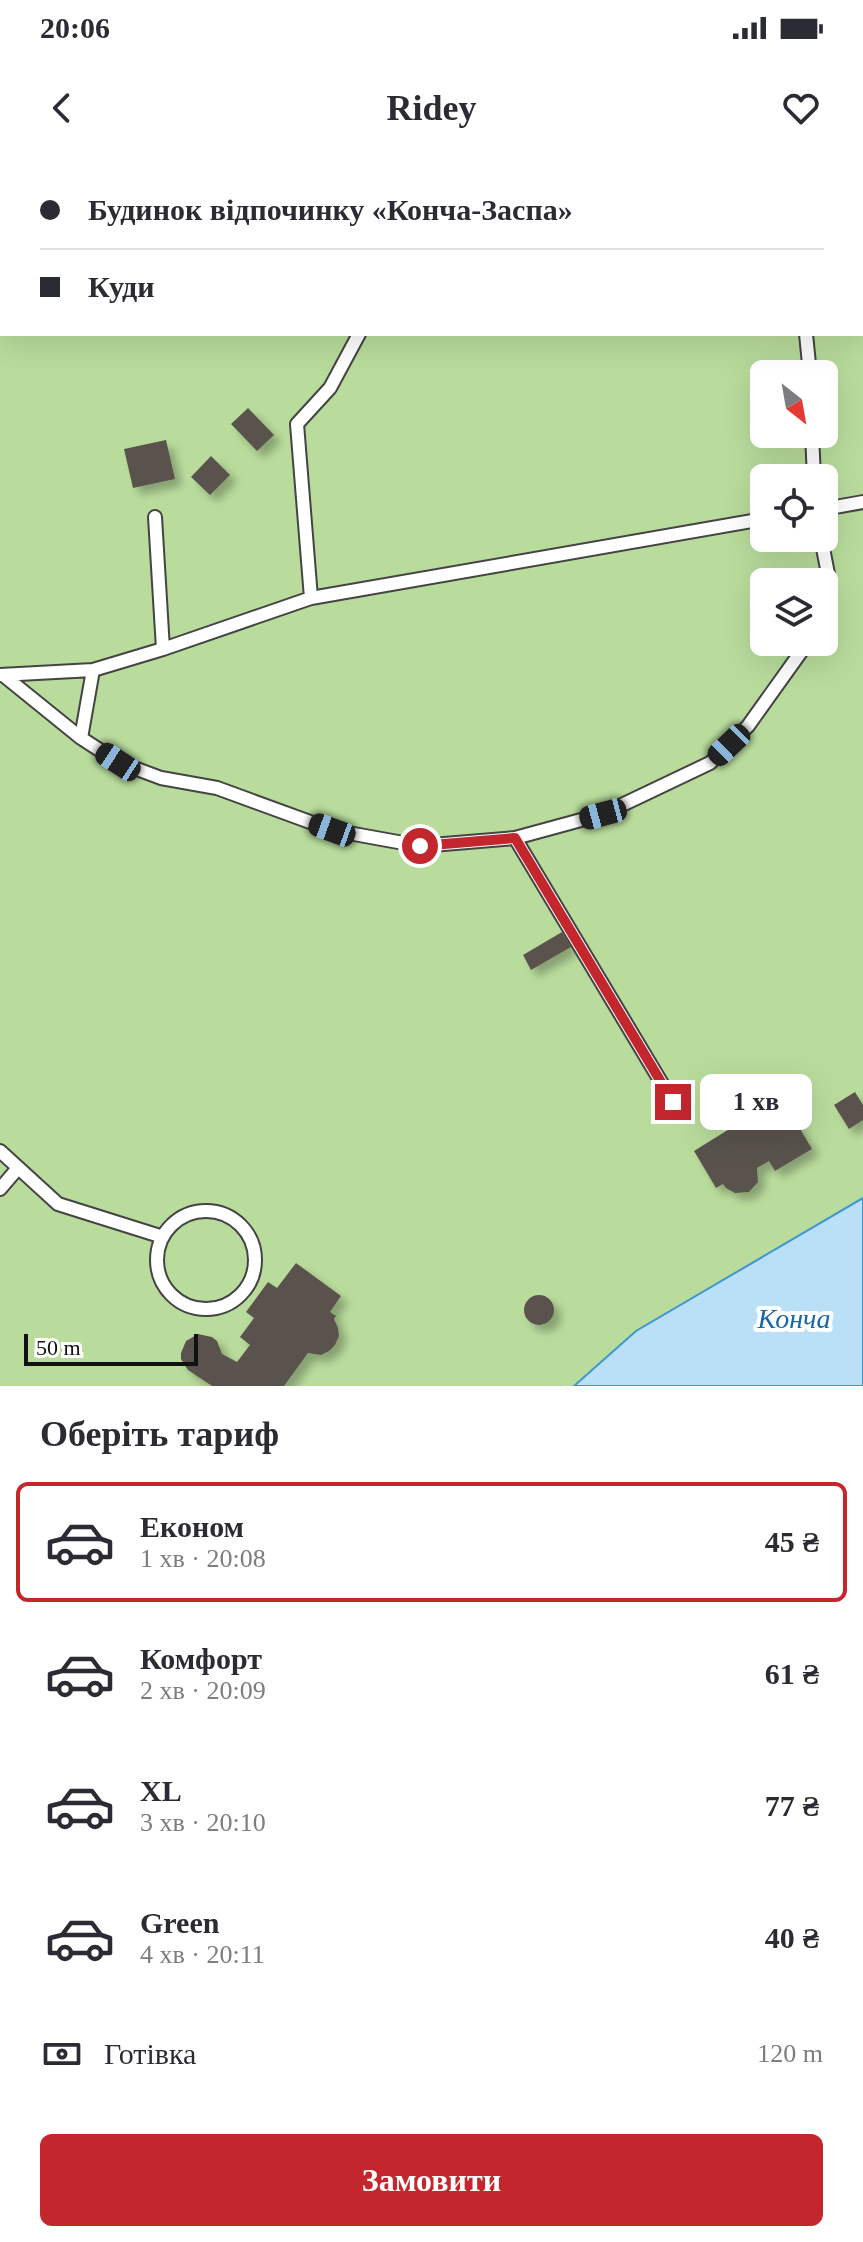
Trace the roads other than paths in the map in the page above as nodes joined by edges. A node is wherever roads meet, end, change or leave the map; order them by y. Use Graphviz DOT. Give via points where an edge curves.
graph roads {
  1 [pos="358,336"];
  2 [pos="806,336"];
  3 [pos="809,360"];
  4 [pos="863,502"];
  5 [pos="838,506"];
  6 [pos="155,517"];
  7 [pos="750,521"];
  8 [pos="311,598"];
  9 [pos="163,649"];
  10 [pos="798,656"];
  11 [pos="93,670"];
  12 [pos="1,675"];
  13 [pos="81,738"];
  14 [pos="515,838"];
  15 [pos="673,1102"];
  16 [pos="0,1151"];
  17 [pos="18,1168"];
  18 [pos="0,1189"];
  19 [pos="163,1237"];
  1 -- 8 [label="lane" via="330,388 297,424"];
  2 -- 3 [label="lane"];
  4 -- 5 [label="lane"];
  6 -- 9 [label="lane"];
  7 -- 8 [label="lane"];
  8 -- 9 [label="lane"];
  9 -- 11 [label="lane"];
  10 -- 14 [label="lane" via="748,726 710,763 603,814"];
  11 -- 12 [label="lane"];
  11 -- 13 [label="lane"];
  12 -- 13 [label="lane"];
  13 -- 14 [label="lane" via="118,762 161,778 217,788 332,830 420,846"];
  14 -- 15 [label="lane"];
  16 -- 17 [label="lane"];
  17 -- 18 [label="lane"];
  17 -- 19 [label="lane" via="58,1204"];
  19 -- 19 [label="lane" via="180,1218 195,1211 227,1215 251,1238 254,1271 248,1286 223,1306 192,1307 178,1300 159,1275 156,1259"];
}
